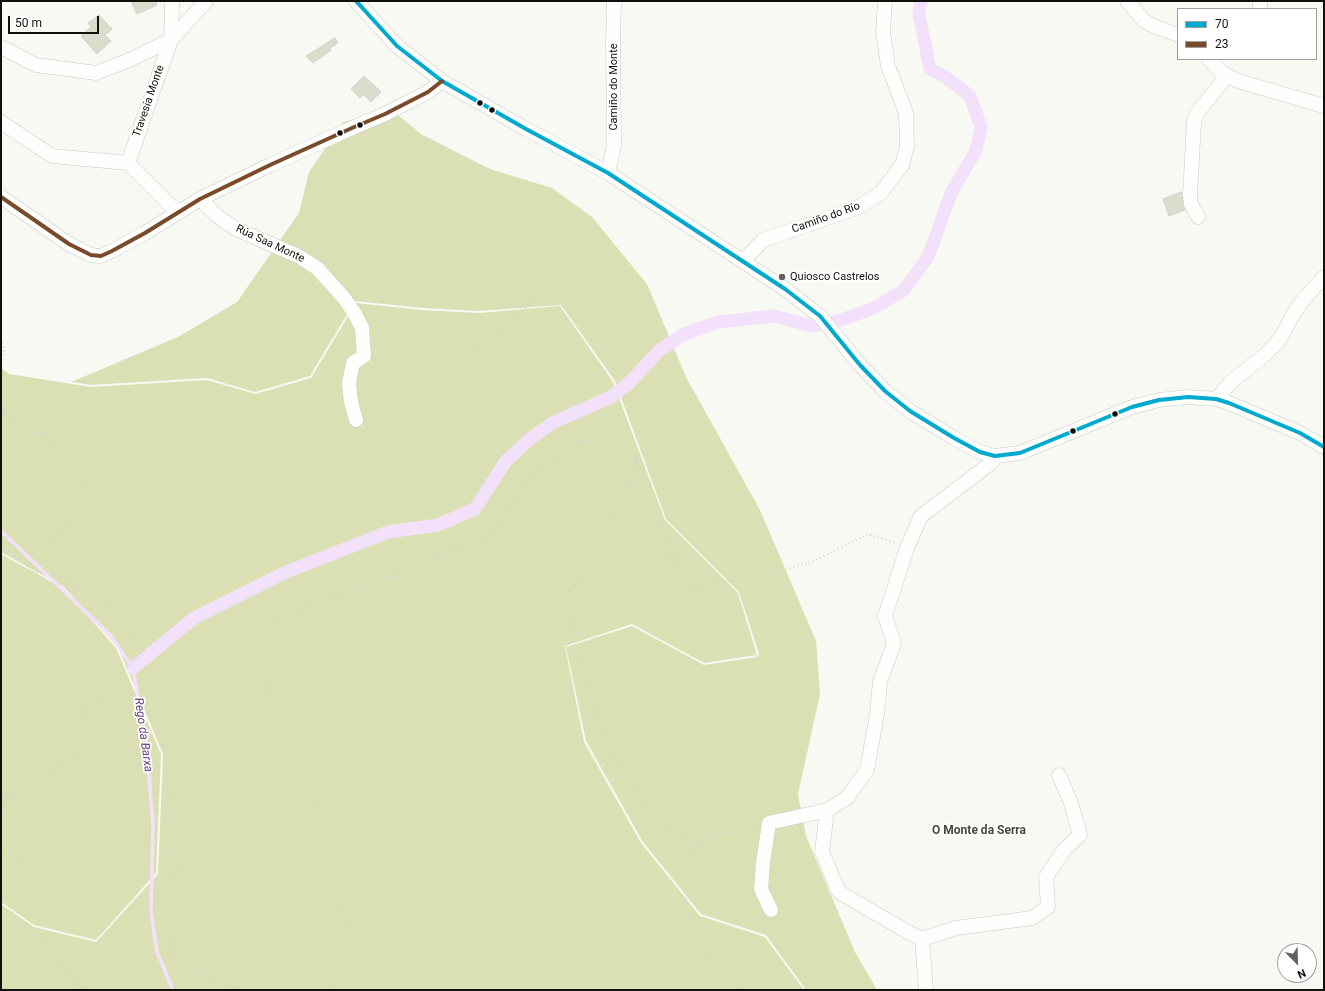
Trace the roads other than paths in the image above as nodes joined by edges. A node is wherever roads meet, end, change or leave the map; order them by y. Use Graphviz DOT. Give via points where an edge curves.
graph roads {
  1 [pos="172,1"];
  2 [pos="206,1"];
  3 [pos="356,1"];
  4 [pos="614,1"];
  5 [pos="885,1"];
  6 [pos="1127,1"];
  7 [pos="1177,35"];
  8 [pos="171,40"];
  9 [pos="1,48"];
  10 [pos="1210,60"];
  11 [pos="1227,76"];
  12 [pos="442,81"];
  13 [pos="1324,106"];
  14 [pos="1,122"];
  15 [pos="128,163"];
  16 [pos="608,173"];
  17 [pos="1,197"];
  18 [pos="200,199"];
  19 [pos="178,213"];
  20 [pos="1198,217"];
  21 [pos="743,261"];
  22 [pos="1324,277"];
  23 [pos="1216,400"];
  24 [pos="356,420"];
  25 [pos="1324,447"];
  26 [pos="995,456"];
  27 [pos="1059,775"];
  28 [pos="827,810"];
  29 [pos="771,910"];
  30 [pos="922,939"];
  31 [pos="926,990"];
  1 -- 8 [label="street, Travesía Monte"];
  2 -- 8 [label="street, Travesía Monte"];
  3 -- 12 [label="street" via="398,46"];
  4 -- 16 [label="street, Camiño do Monte" via="614,145"];
  5 -- 21 [label="street, Camiño do Río" via="883,32 888,66 906,113 907,147 902,165 881,193 857,208 763,240"];
  6 -- 7 [label="street" via="1144,21"];
  8 -- 9 [label="street, Travesía Monte" via="96,73 36,65"];
  8 -- 15 [label="street, Travesía Monte"];
  10 -- 11 [label="street"];
  11 -- 13 [label="street"];
  11 -- 20 [label="street" via="1194,122 1190,195 1191,204"];
  12 -- 16 [label="street"];
  12 -- 18 [label="street" via="428,92 385,114"];
  14 -- 15 [label="street" via="52,156"];
  15 -- 19 [label="street"];
  16 -- 21 [label="street"];
  17 -- 19 [label="street" via="70,244 100,256"];
  18 -- 19 [label="street"];
  18 -- 24 [label="street, Rúa Saa Monte" via="216,215 236,229 298,256 317,268 344,298 362,328 364,356 353,363 349,383"];
  21 -- 26 [label="street" via="820,316 860,365 885,391 910,411 980,452"];
  22 -- 23 [label="street" via="1303,300 1280,339"];
  23 -- 25 [label="street" via="1300,433"];
  23 -- 26 [label="street" via="1188,397 1145,403 1020,453"];
  26 -- 28 [label="street" via="991,463 921,516 907,548 885,616 894,643 880,682 867,770 846,798"];
  27 -- 30 [label="street" via="1071,803 1080,835 1064,850 1046,877 1048,907 1032,918 956,928"];
  28 -- 29 [label="street" via="769,823 762,889"];
  28 -- 30 [label="street" via="822,852 839,892"];
  30 -- 31 [label="street"];
}
